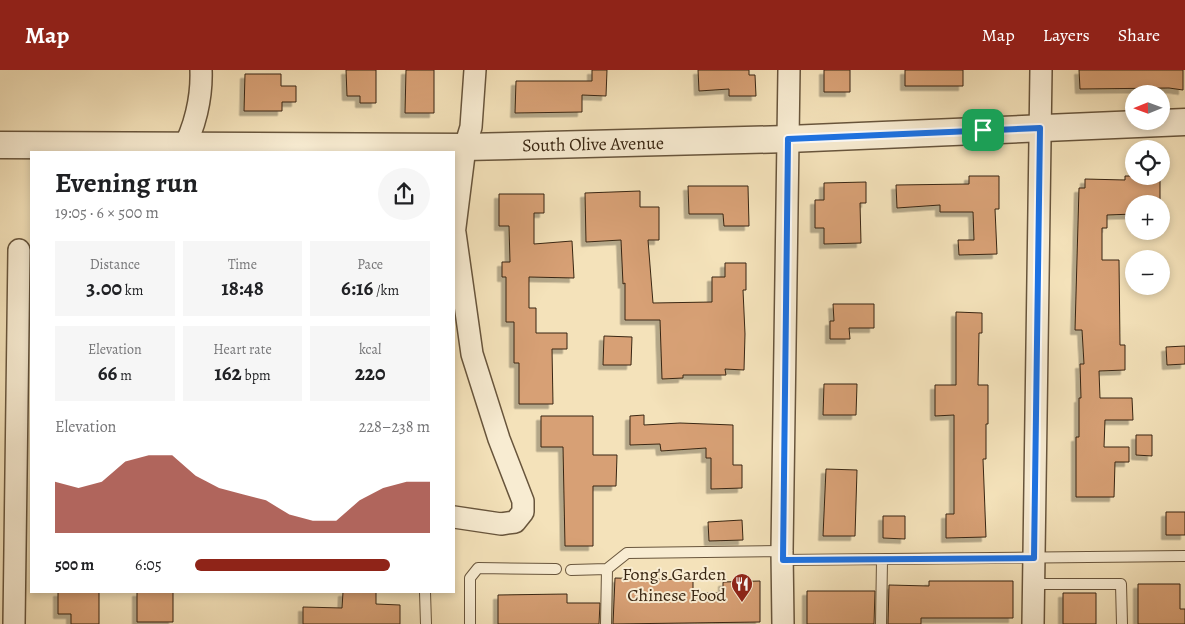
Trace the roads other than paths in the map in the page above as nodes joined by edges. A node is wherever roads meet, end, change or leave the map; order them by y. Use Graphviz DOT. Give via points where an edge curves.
graph roads {
  1 [pos="202,70"];
  2 [pos="475,70"];
  3 [pos="789,70"];
  4 [pos="1041,70"];
  5 [pos="1185,122"];
  6 [pos="1040,128"];
  7 [pos="788,139"];
  8 [pos="0,145"];
  9 [pos="466,147"];
  10 [pos="183,149"];
  11 [pos="455,227"];
  12 [pos="455,241"];
  13 [pos="17,249"];
  14 [pos="455,517"];
  15 [pos="16,522"];
  16 [pos="782,555"];
  17 [pos="1185,556"];
  18 [pos="1034,558"];
  19 [pos="882,560"];
  20 [pos="556,569"];
  21 [pos="607,569"];
  22 [pos="571,570"];
  23 [pos="1033,584"];
  24 [pos="425,593"];
  25 [pos="14,624"];
  26 [pos="426,624"];
  27 [pos="470,624"];
  28 [pos="606,624"];
  29 [pos="783,624"];
  30 [pos="881,624"];
  31 [pos="1033,624"];
  32 [pos="1122,624"];
  1 -- 10 [label="street" via="196,116"];
  2 -- 9 [label="street" via="471,126"];
  3 -- 7 [label="street"];
  4 -- 6 [label="street"];
  5 -- 6 [label="street, South Olive Avenue"];
  6 -- 7 [label="street, South Olive Avenue"];
  6 -- 18 [label="street"];
  7 -- 9 [label="street, South Olive Avenue"];
  7 -- 16 [label="street"];
  8 -- 10 [label="street, South Olive Avenue"];
  9 -- 10 [label="street, South Olive Avenue"];
  9 -- 11 [label="street"];
  12 -- 14 [label="street" via="472,354 523,501 523,512 515,522 501,524"];
  13 -- 15 [label="street"];
  15 -- 25 [label="street"];
  16 -- 19 [label="lane"];
  16 -- 21 [label="lane" via="627,553"];
  16 -- 29 [label="street"];
  17 -- 18 [label="lane"];
  18 -- 19 [label="lane"];
  18 -- 23 [label="street"];
  19 -- 30 [label="lane"];
  20 -- 27 [label="lane" via="478,568 470,578"];
  21 -- 22 [label="lane"];
  21 -- 28 [label="lane"];
  23 -- 31 [label="street"];
  23 -- 32 [label="lane" via="1121,584"];
  24 -- 26 [label="lane"];
}
